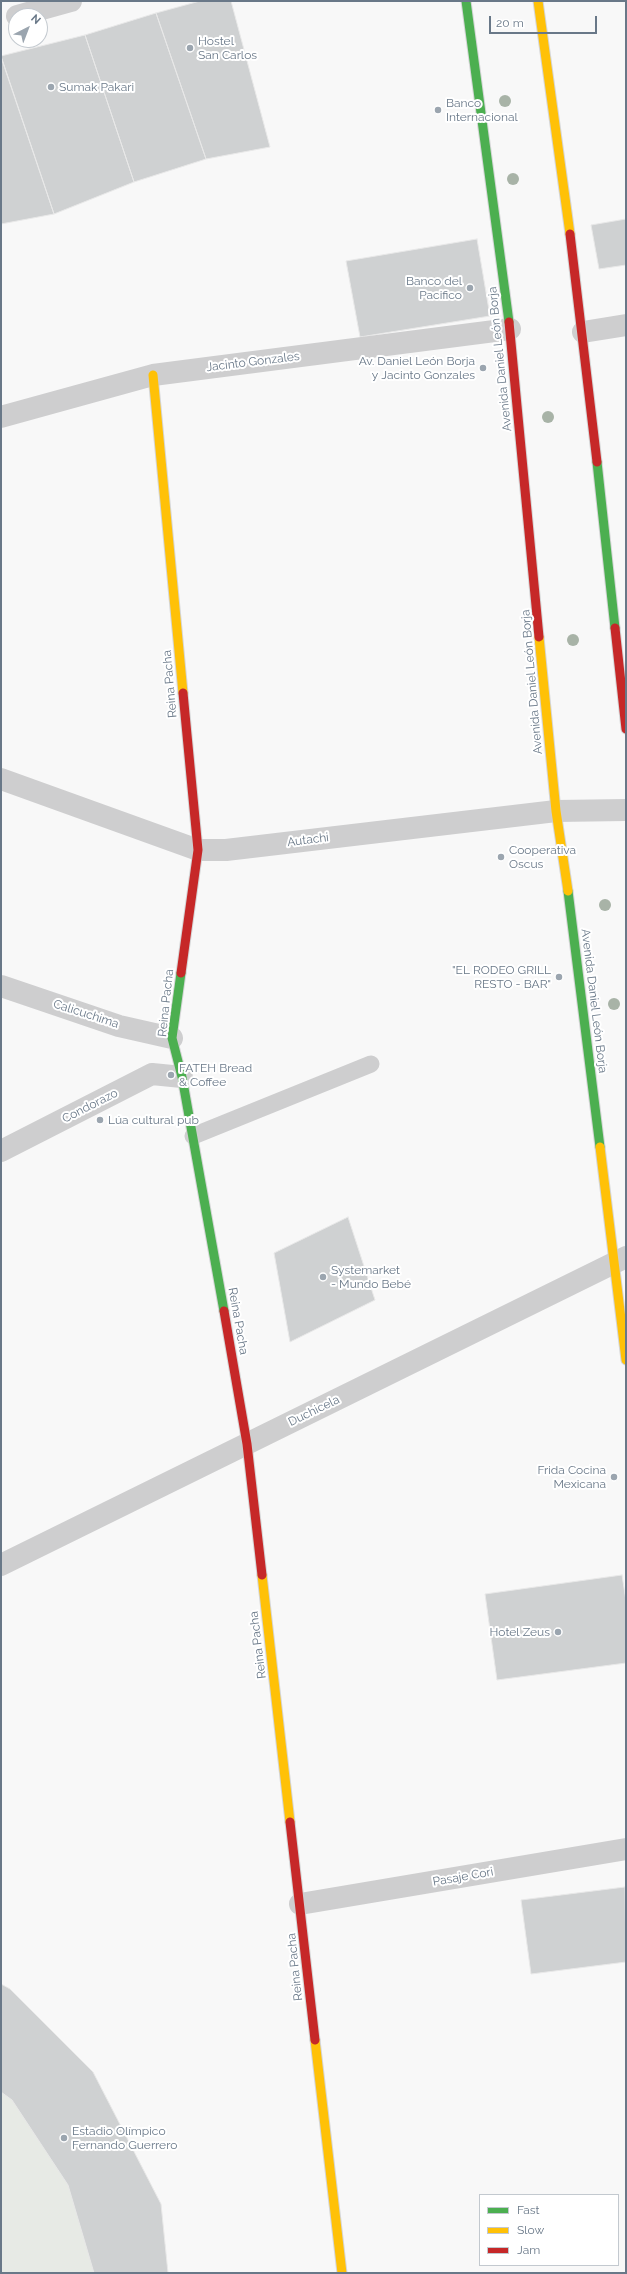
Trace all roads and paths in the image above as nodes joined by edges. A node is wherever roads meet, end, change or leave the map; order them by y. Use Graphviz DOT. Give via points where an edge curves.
graph roads {
  1 [pos="70,1"];
  2 [pos="466,1"];
  3 [pos="538,1"];
  4 [pos="45,8"];
  5 [pos="626,325"];
  6 [pos="510,329"];
  7 [pos="583,332"];
  8 [pos="152,375"];
  9 [pos="1,417"];
  10 [pos="626,729"];
  11 [pos="1,779"];
  12 [pos="626,810"];
  13 [pos="556,811"];
  14 [pos="198,850"];
  15 [pos="1,986"];
  16 [pos="172,1038"];
  17 [pos="371,1064"];
  18 [pos="182,1076"];
  19 [pos="193,1136"];
  20 [pos="1,1151"];
  21 [pos="620,1260"];
  22 [pos="626,1360"];
  23 [pos="247,1444"];
  24 [pos="1,1565"];
  25 [pos="626,1849"];
  26 [pos="300,1904"];
  27 [pos="342,2273"];
  1 -- 4 [label="street"];
  2 -- 6 [label="main road, Avenida Daniel León Borja"];
  3 -- 7 [label="main road"];
  5 -- 7 [label="street"];
  6 -- 8 [label="street, Jacinto Gonzales"];
  6 -- 13 [label="main road, Avenida Daniel León Borja"];
  7 -- 10 [label="main road"];
  8 -- 9 [label="street, Jacinto Gonzales"];
  8 -- 14 [label="main road, Reina Pacha"];
  11 -- 14 [label="street, Autachi"];
  12 -- 13 [label="street, Autachi"];
  13 -- 14 [label="street, Autachi" via="226,850"];
  13 -- 21 [label="main road, Avenida Daniel León Borja"];
  14 -- 16 [label="main road, Reina Pacha"];
  15 -- 16 [label="street, Calicuchima" via="119,1026"];
  16 -- 18 [label="main road, Reina Pacha"];
  17 -- 19 [label="lane"];
  18 -- 19 [label="main road, Reina Pacha"];
  18 -- 20 [label="street, Condorazo" via="152,1074"];
  19 -- 23 [label="main road, Reina Pacha"];
  21 -- 22 [label="main road, Avenida Daniel León Borja"];
  21 -- 23 [label="street, Duchicela"];
  23 -- 24 [label="street, Duchicela"];
  23 -- 26 [label="main road, Reina Pacha"];
  25 -- 26 [label="street, Pasaje Cori"];
  26 -- 27 [label="main road, Reina Pacha"];
}
